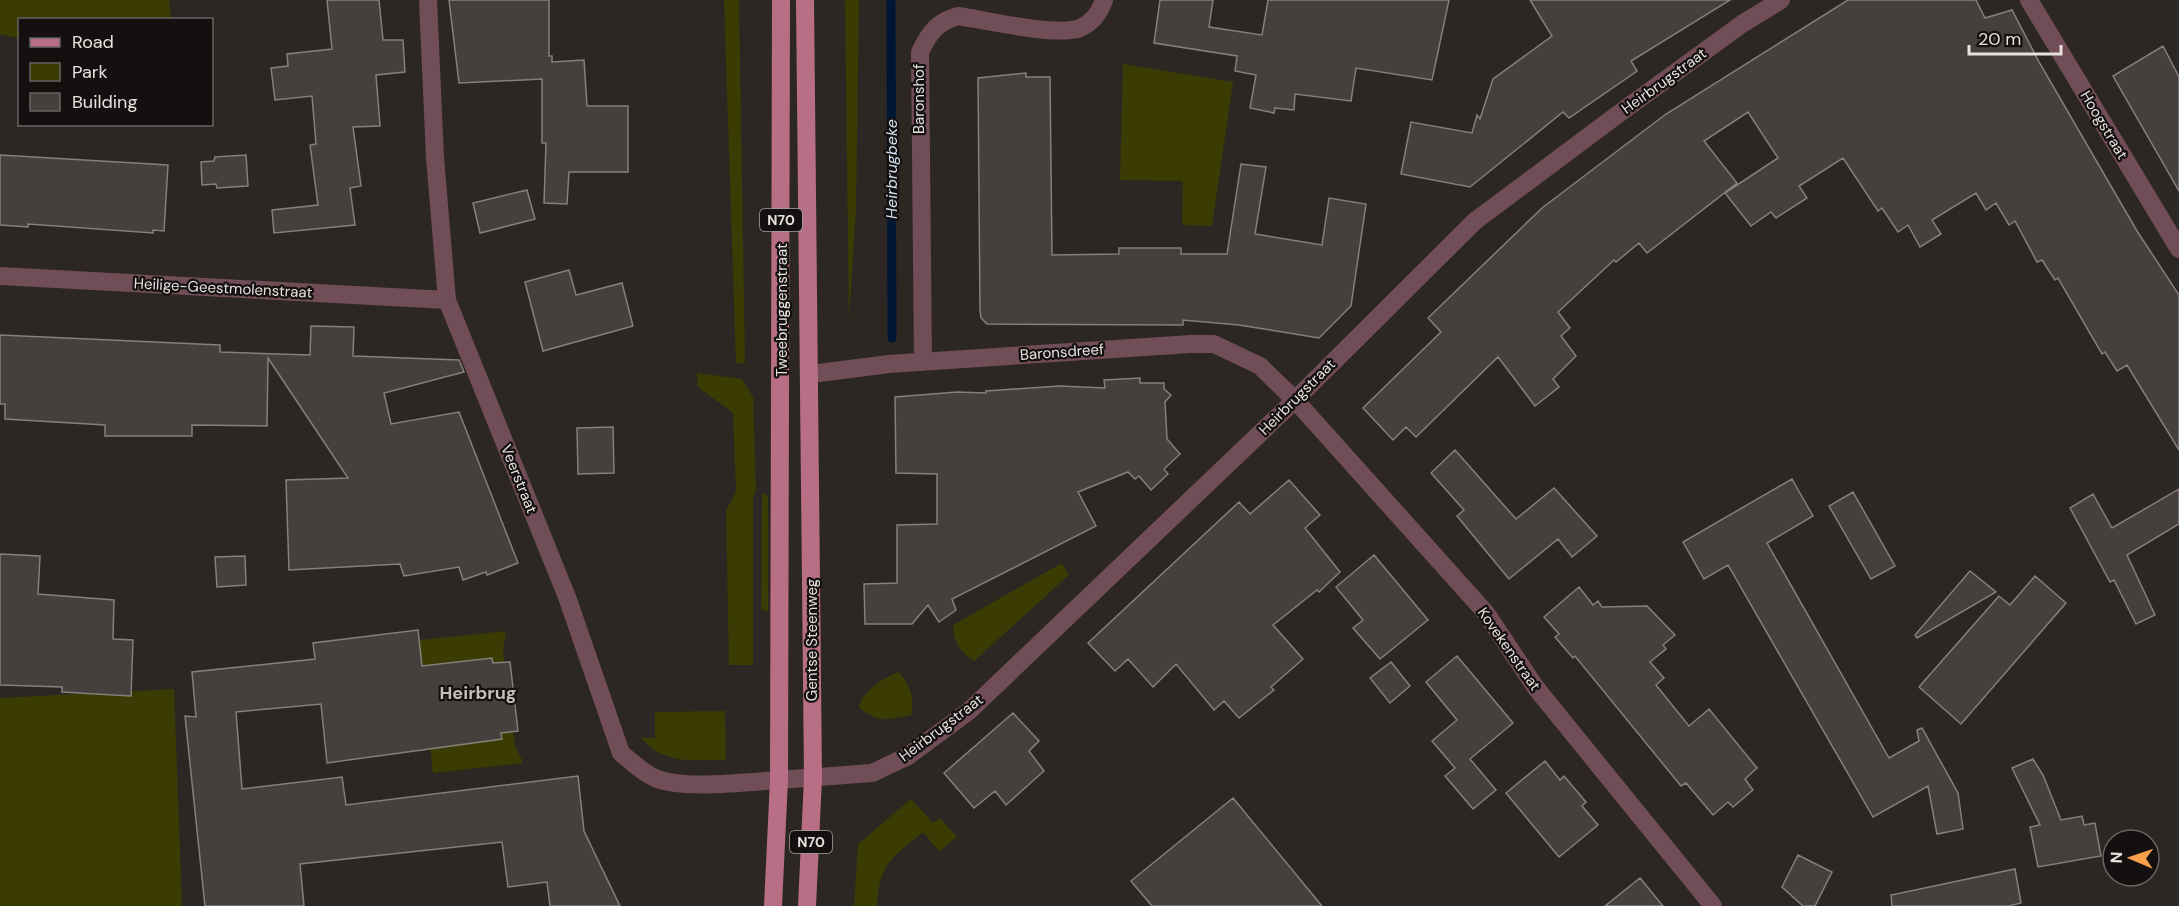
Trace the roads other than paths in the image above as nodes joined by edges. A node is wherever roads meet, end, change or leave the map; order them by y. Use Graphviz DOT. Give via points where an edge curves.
graph roads {
  1 [pos="428,0"];
  2 [pos="781,0"];
  3 [pos="805,0"];
  4 [pos="1104,0"];
  5 [pos="1781,0"];
  6 [pos="2029,0"];
  7 [pos="2179,249"];
  8 [pos="0,276"];
  9 [pos="447,300"];
  10 [pos="922,362"];
  11 [pos="811,374"];
  12 [pos="1295,400"];
  13 [pos="813,778"];
  14 [pos="779,780"];
  15 [pos="772,906"];
  16 [pos="807,906"];
  17 [pos="1713,906"];
  1 -- 9 [label="street, Veerstraat" via="435,158"];
  2 -- 14 [label="main road, Tweebruggenstraat / N70"];
  3 -- 11 [label="main road, Tweebruggenstraat / N70"];
  4 -- 10 [label="street, Baronshof" via="1095,17 1077,29 1052,30 958,16 947,19 931,31 920,52"];
  5 -- 12 [label="street, Heirbrugstraat" via="1742,24 1475,221"];
  6 -- 7 [label="street, Hoogstraat"];
  8 -- 9 [label="street, Heilige-Geestmolenstraat"];
  9 -- 14 [label="street, Veerstraat" via="567,597 621,753 656,779 719,783"];
  10 -- 11 [label="street, Baronsdreef"];
  10 -- 12 [label="street, Baronsdreef" via="1214,344 1260,366"];
  11 -- 13 [label="main road, Gentse Steenweg / N70"];
  12 -- 13 [label="street, Heirbrugstraat" via="969,711 908,756 872,773"];
  12 -- 17 [label="street, Kovekenstraat" via="1485,613 1536,688"];
  13 -- 14 [label="street, Veerstraat"];
  13 -- 16 [label="main road, Gentse Steenweg / N70"];
  14 -- 15 [label="main road, N70"];
}
